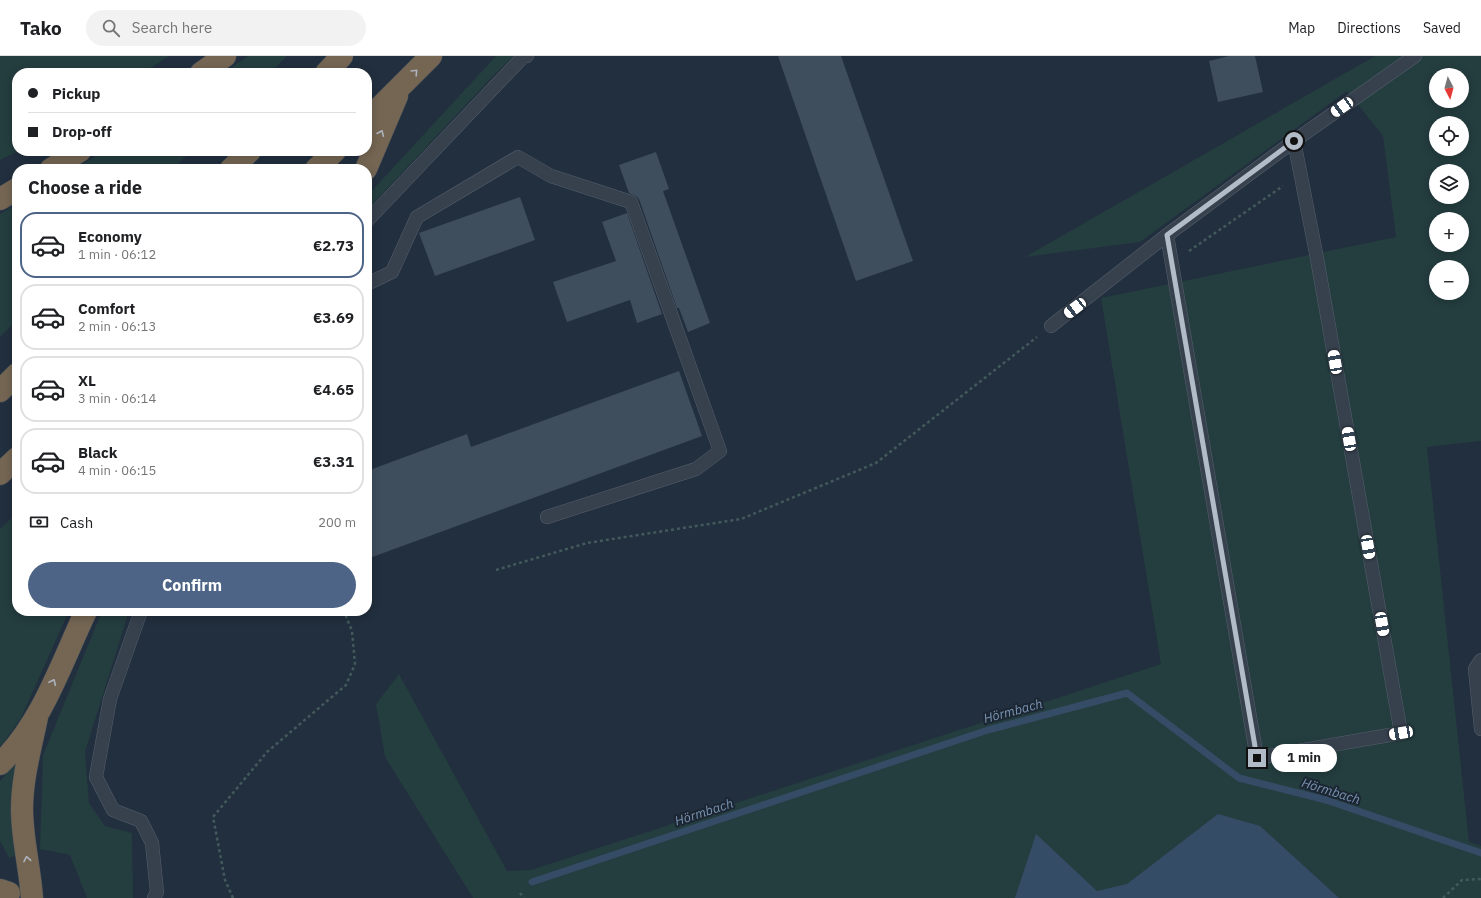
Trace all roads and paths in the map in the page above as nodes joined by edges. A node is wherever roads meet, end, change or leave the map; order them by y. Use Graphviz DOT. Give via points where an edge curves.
graph roads {
  1 [pos="225,56"];
  2 [pos="342,56"];
  3 [pos="430,56"];
  4 [pos="527,56"];
  5 [pos="1415,56"];
  6 [pos="208,68"];
  7 [pos="331,68"];
  8 [pos="400,87"];
  9 [pos="372,115"];
  10 [pos="1294,141"];
  11 [pos="372,155"];
  12 [pos="72,156"];
  13 [pos="245,156"];
  14 [pos="330,156"];
  15 [pos="58,164"];
  16 [pos="236,164"];
  17 [pos="321,164"];
  18 [pos="1300,174"];
  19 [pos="12,192"];
  20 [pos="0,199"];
  21 [pos="372,216"];
  22 [pos="1167,235"];
  23 [pos="1172,263"];
  24 [pos="372,282"];
  25 [pos="1052,326"];
  26 [pos="12,379"];
  27 [pos="0,391"];
  28 [pos="12,463"];
  29 [pos="0,474"];
  30 [pos="547,517"];
  31 [pos="496,570"];
  32 [pos="84,616"];
  33 [pos="139,616"];
  34 [pos="346,616"];
  35 [pos="1481,660"];
  36 [pos="37,717"];
  37 [pos="1481,729"];
  38 [pos="0,764"];
  39 [pos="1481,879"];
  40 [pos="520,893"];
  41 [pos="32,898"];
  42 [pos="154,898"];
  43 [pos="233,898"];
  44 [pos="524,898"];
  45 [pos="1444,898"];
  1 -- 6 [label="highway"];
  2 -- 7 [label="highway"];
  8 -- 3 [label="highway, one-way"];
  4 -- 21 [label="lane" via="523,57"];
  5 -- 10 [label="lane"];
  8 -- 9 [label="highway"];
  11 -- 8 [label="highway, one-way"];
  10 -- 18 [label="lane"];
  10 -- 22 [label="lane"];
  12 -- 15 [label="highway"];
  13 -- 16 [label="highway"];
  14 -- 17 [label="highway"];
  18 -- 23 [label="path"];
  18 -- 23 [label="lane" via="1401,733 1257,758"];
  19 -- 20 [label="highway"];
  22 -- 23 [label="lane"];
  22 -- 25 [label="lane"];
  24 -- 30 [label="lane" via="392,272 417,217 518,157 551,176 631,202 720,451 696,469"];
  25 -- 31 [label="path" via="876,463 741,519 587,543"];
  26 -- 27 [label="highway"];
  28 -- 29 [label="highway"];
  36 -- 32 [label="highway, one-way"];
  33 -- 42 [label="lane" via="110,699 96,777 113,810 141,821 152,843 157,892"];
  34 -- 43 [label="path" via="352,631 355,664 346,685 267,752 213,817 226,880"];
  35 -- 37 [label="lane" via="1475,669"];
  36 -- 38 [label="highway" via="15,749"];
  41 -- 36 [label="highway, one-way" via="22,807"];
  39 -- 45 [label="path" via="1462,880"];
  40 -- 44 [label="path"];
}
